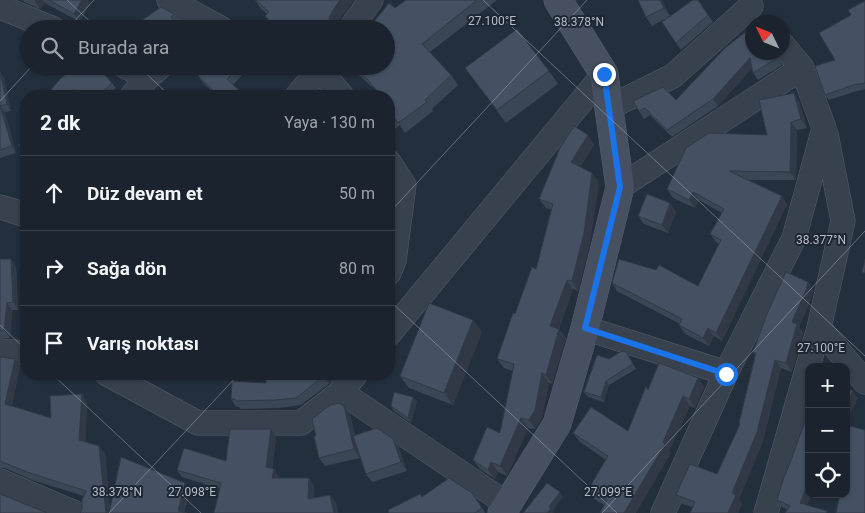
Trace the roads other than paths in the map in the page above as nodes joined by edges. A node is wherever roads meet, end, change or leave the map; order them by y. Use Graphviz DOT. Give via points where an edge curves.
graph roads {
  1 [pos="169,0"];
  2 [pos="371,0"];
  3 [pos="558,0"];
  4 [pos="0,7"];
  5 [pos="754,10"];
  6 [pos="32,20"];
  7 [pos="202,20"];
  8 [pos="357,20"];
  9 [pos="790,54"];
  10 [pos="802,68"];
  11 [pos="604,74"];
  12 [pos="151,75"];
  13 [pos="312,75"];
  14 [pos="325,75"];
  15 [pos="138,90"];
  16 [pos="301,90"];
  17 [pos="337,90"];
  18 [pos="610,106"];
  19 [pos="824,128"];
  20 [pos="395,171"];
  21 [pos="620,187"];
  22 [pos="0,207"];
  23 [pos="20,213"];
  24 [pos="395,253"];
  25 [pos="395,327"];
  26 [pos="585,328"];
  27 [pos="819,328"];
  28 [pos="0,351"];
  29 [pos="20,352"];
  30 [pos="726,374"];
  31 [pos="118,380"];
  32 [pos="865,382"];
  33 [pos="344,383"];
  34 [pos="0,481"];
  35 [pos="505,509"];
  36 [pos="75,513"];
  37 [pos="663,513"];
  38 [pos="766,513"];
  1 -- 7 [label="street"];
  2 -- 8 [label="street"];
  3 -- 11 [label="street"];
  4 -- 6 [label="street"];
  5 -- 18 [label="street" via="673,76"];
  9 -- 10 [label="street"];
  10 -- 19 [label="street"];
  10 -- 21 [label="street"];
  11 -- 18 [label="street"];
  11 -- 25 [label="street"];
  12 -- 15 [label="street"];
  13 -- 16 [label="street"];
  14 -- 17 [label="street"];
  18 -- 21 [label="street"];
  19 -- 27 [label="street" via="843,221"];
  19 -- 30 [label="street" via="794,238"];
  20 -- 24 [label="street" via="404,185"];
  21 -- 26 [label="street"];
  22 -- 23 [label="street"];
  26 -- 30 [label="street"];
  26 -- 35 [label="street" via="557,424"];
  27 -- 32 [label="street"];
  27 -- 38 [label="street"];
  28 -- 29 [label="street"];
  30 -- 37 [label="street"];
  31 -- 33 [label="street" via="198,423 301,423"];
  33 -- 35 [label="street"];
  34 -- 36 [label="street"];
}
